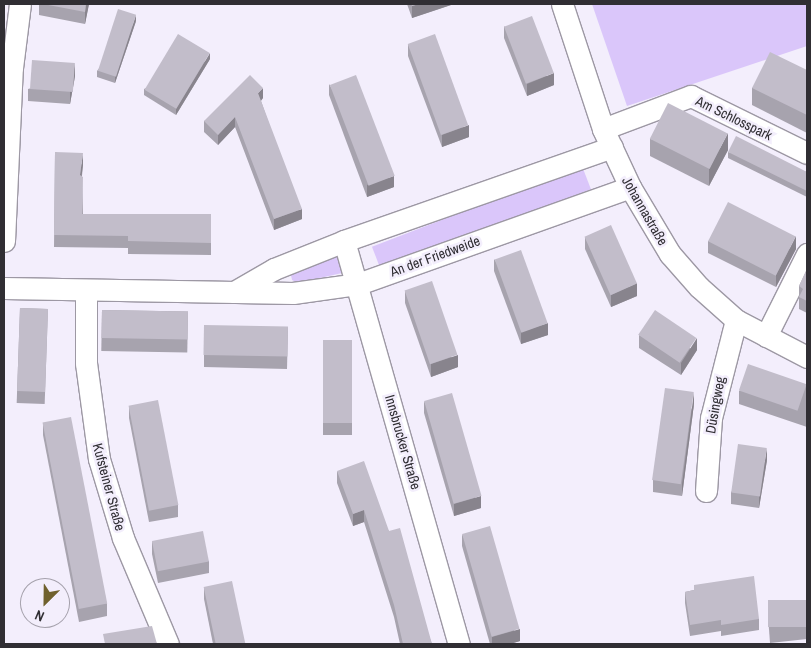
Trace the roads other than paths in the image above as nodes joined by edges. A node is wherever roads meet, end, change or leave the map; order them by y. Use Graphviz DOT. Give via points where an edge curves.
graph roads {
  1 [pos="20,4"];
  2 [pos="562,4"];
  3 [pos="608,138"];
  4 [pos="807,153"];
  5 [pos="630,187"];
  6 [pos="4,241"];
  7 [pos="344,241"];
  8 [pos="807,254"];
  9 [pos="358,284"];
  10 [pos="4,288"];
  11 [pos="86,290"];
  12 [pos="234,292"];
  13 [pos="736,320"];
  14 [pos="766,336"];
  15 [pos="807,358"];
  16 [pos="706,492"];
  17 [pos="168,644"];
  18 [pos="459,644"];
  1 -- 6 [label="street" via="12,68"];
  2 -- 3 [label="street, Johannastraße"];
  3 -- 4 [label="street, Am Schlosspark" via="691,96"];
  3 -- 5 [label="street, Johannastraße"];
  3 -- 7 [label="street"];
  5 -- 9 [label="street, An der Friedweide"];
  5 -- 13 [label="street, Johannastraße" via="670,254 699,287"];
  7 -- 9 [label="street, Innsbrucker Straße"];
  7 -- 12 [label="street" via="274,269"];
  8 -- 14 [label="street"];
  9 -- 12 [label="street, An der Friedweide" via="293,293"];
  9 -- 18 [label="street, Innsbrucker Straße"];
  10 -- 11 [label="street, An der Friedweide"];
  11 -- 12 [label="street, An der Friedweide"];
  11 -- 17 [label="street, Kufsteiner Straße" via="86,363 99,459 123,538"];
  13 -- 14 [label="street, Johannastraße"];
  13 -- 16 [label="street, Düsingweg" via="711,418"];
  14 -- 15 [label="street, Johannastraße"];
}
